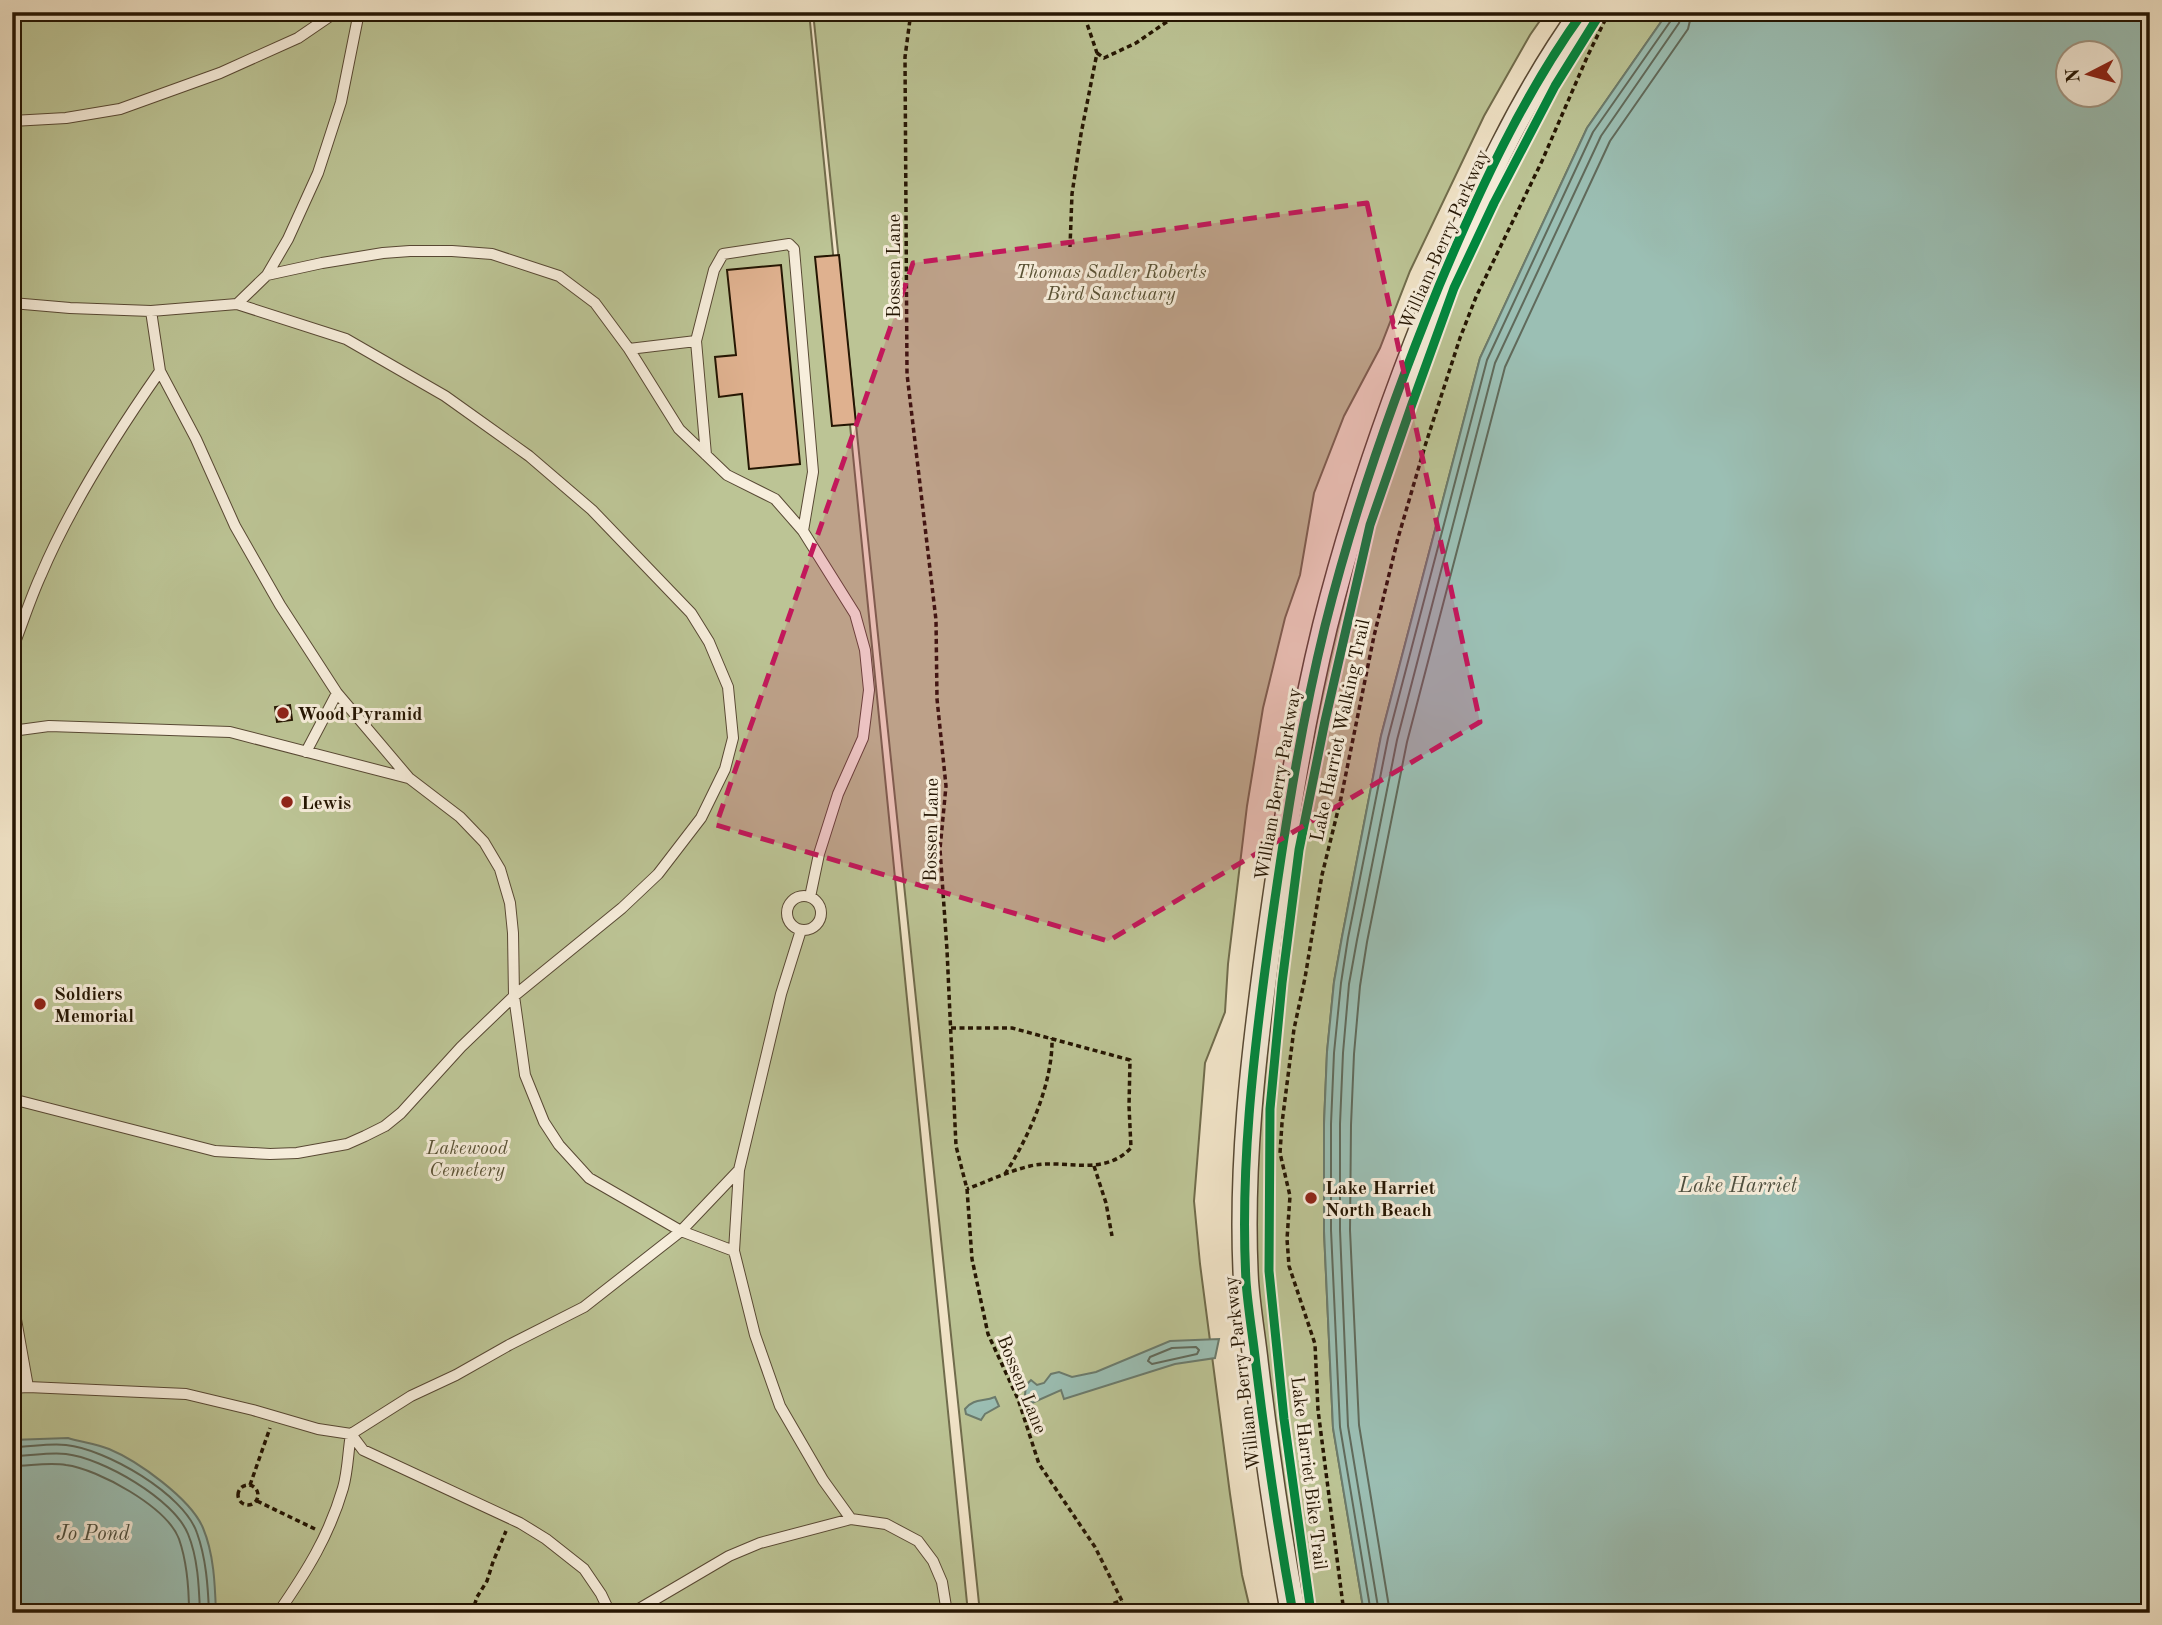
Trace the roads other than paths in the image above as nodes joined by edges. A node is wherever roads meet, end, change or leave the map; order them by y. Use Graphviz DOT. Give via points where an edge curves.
graph roads {
  1 [pos="336,12"];
  2 [pos="359,12"];
  3 [pos="1586,23"];
  4 [pos="12,121"];
  5 [pos="267,275"];
  6 [pos="12,303"];
  7 [pos="237,304"];
  8 [pos="151,311"];
  9 [pos="696,341"];
  10 [pos="629,349"];
  11 [pos="160,372"];
  12 [pos="706,455"];
  13 [pos="803,531"];
  14 [pos="12,650"];
  15 [pos="337,693"];
  16 [pos="12,731"];
  17 [pos="306,752"];
  18 [pos="409,778"];
  19 [pos="810,897"];
  20 [pos="801,930"];
  21 [pos="513,996"];
  22 [pos="12,1099"];
  23 [pos="739,1170"];
  24 [pos="681,1231"];
  25 [pos="734,1251"];
  26 [pos="12,1297"];
  27 [pos="28,1387"];
  28 [pos="12,1388"];
  29 [pos="351,1434"];
  30 [pos="851,1520"];
  31 [pos="278,1613"];
  32 [pos="610,1613"];
  33 [pos="632,1613"];
  34 [pos="947,1613"];
  35 [pos="1293,1613"];
  1 -- 4 [label="lane" via="298,38 120,109"];
  2 -- 5 [label="lane" via="341,102 318,173"];
  3 -- 35 [label="street, William Berry Parkway" via="1555,55 1516,122 1467,220 1403,374 1325,626 1299,750 1256,1037 1246,1179 1246,1282"];
  5 -- 7 [label="lane"];
  5 -- 10 [label="lane" via="383,253 492,254 559,276 595,303"];
  6 -- 8 [label="lane"];
  7 -- 8 [label="lane"];
  7 -- 21 [label="lane" via="346,339 445,396 529,456 592,510 691,613 728,687 733,738 725,769 701,818 658,874 631,900"];
  8 -- 11 [label="lane"];
  9 -- 10 [label="lane"];
  9 -- 12 [label="lane"];
  9 -- 13 [label="lane" via="723,254 789,244 794,249 813,472"];
  10 -- 12 [label="lane" via="679,429"];
  11 -- 14 [label="lane" via="79,499 41,573"];
  11 -- 15 [label="lane" via="235,526"];
  12 -- 13 [label="lane" via="727,475 775,499"];
  13 -- 19 [label="lane" via="855,614 869,690 863,738 838,794"];
  15 -- 17 [label="lane"];
  15 -- 18 [label="lane"];
  16 -- 17 [label="lane" via="48,726 230,732"];
  17 -- 18 [label="lane"];
  18 -- 21 [label="lane" via="460,817 484,842 500,869 510,903"];
  19 -- 20 [label="lane" via="819,904 821,915 817,925"];
  19 -- 20 [label="lane" via="799,897 788,909 789,920"];
  20 -- 23 [label="lane"];
  21 -- 22 [label="lane" via="385,1126 322,1150 270,1154 215,1151"];
  21 -- 24 [label="lane" via="525,1075 559,1145 589,1178"];
  23 -- 24 [label="lane"];
  23 -- 25 [label="lane"];
  24 -- 25 [label="lane"];
  24 -- 29 [label="lane" via="584,1307 411,1395"];
  25 -- 30 [label="lane" via="755,1335 780,1406"];
  26 -- 27 [label="lane"];
  27 -- 28 [label="lane"];
  27 -- 29 [label="lane" via="186,1394"];
  29 -- 31 [label="lane" via="344,1485 327,1534"];
  29 -- 32 [label="lane" via="363,1450 546,1539 584,1569"];
  30 -- 33 [label="lane" via="760,1543 729,1556"];
  30 -- 34 [label="lane" via="886,1524 918,1541 942,1582"];
}
